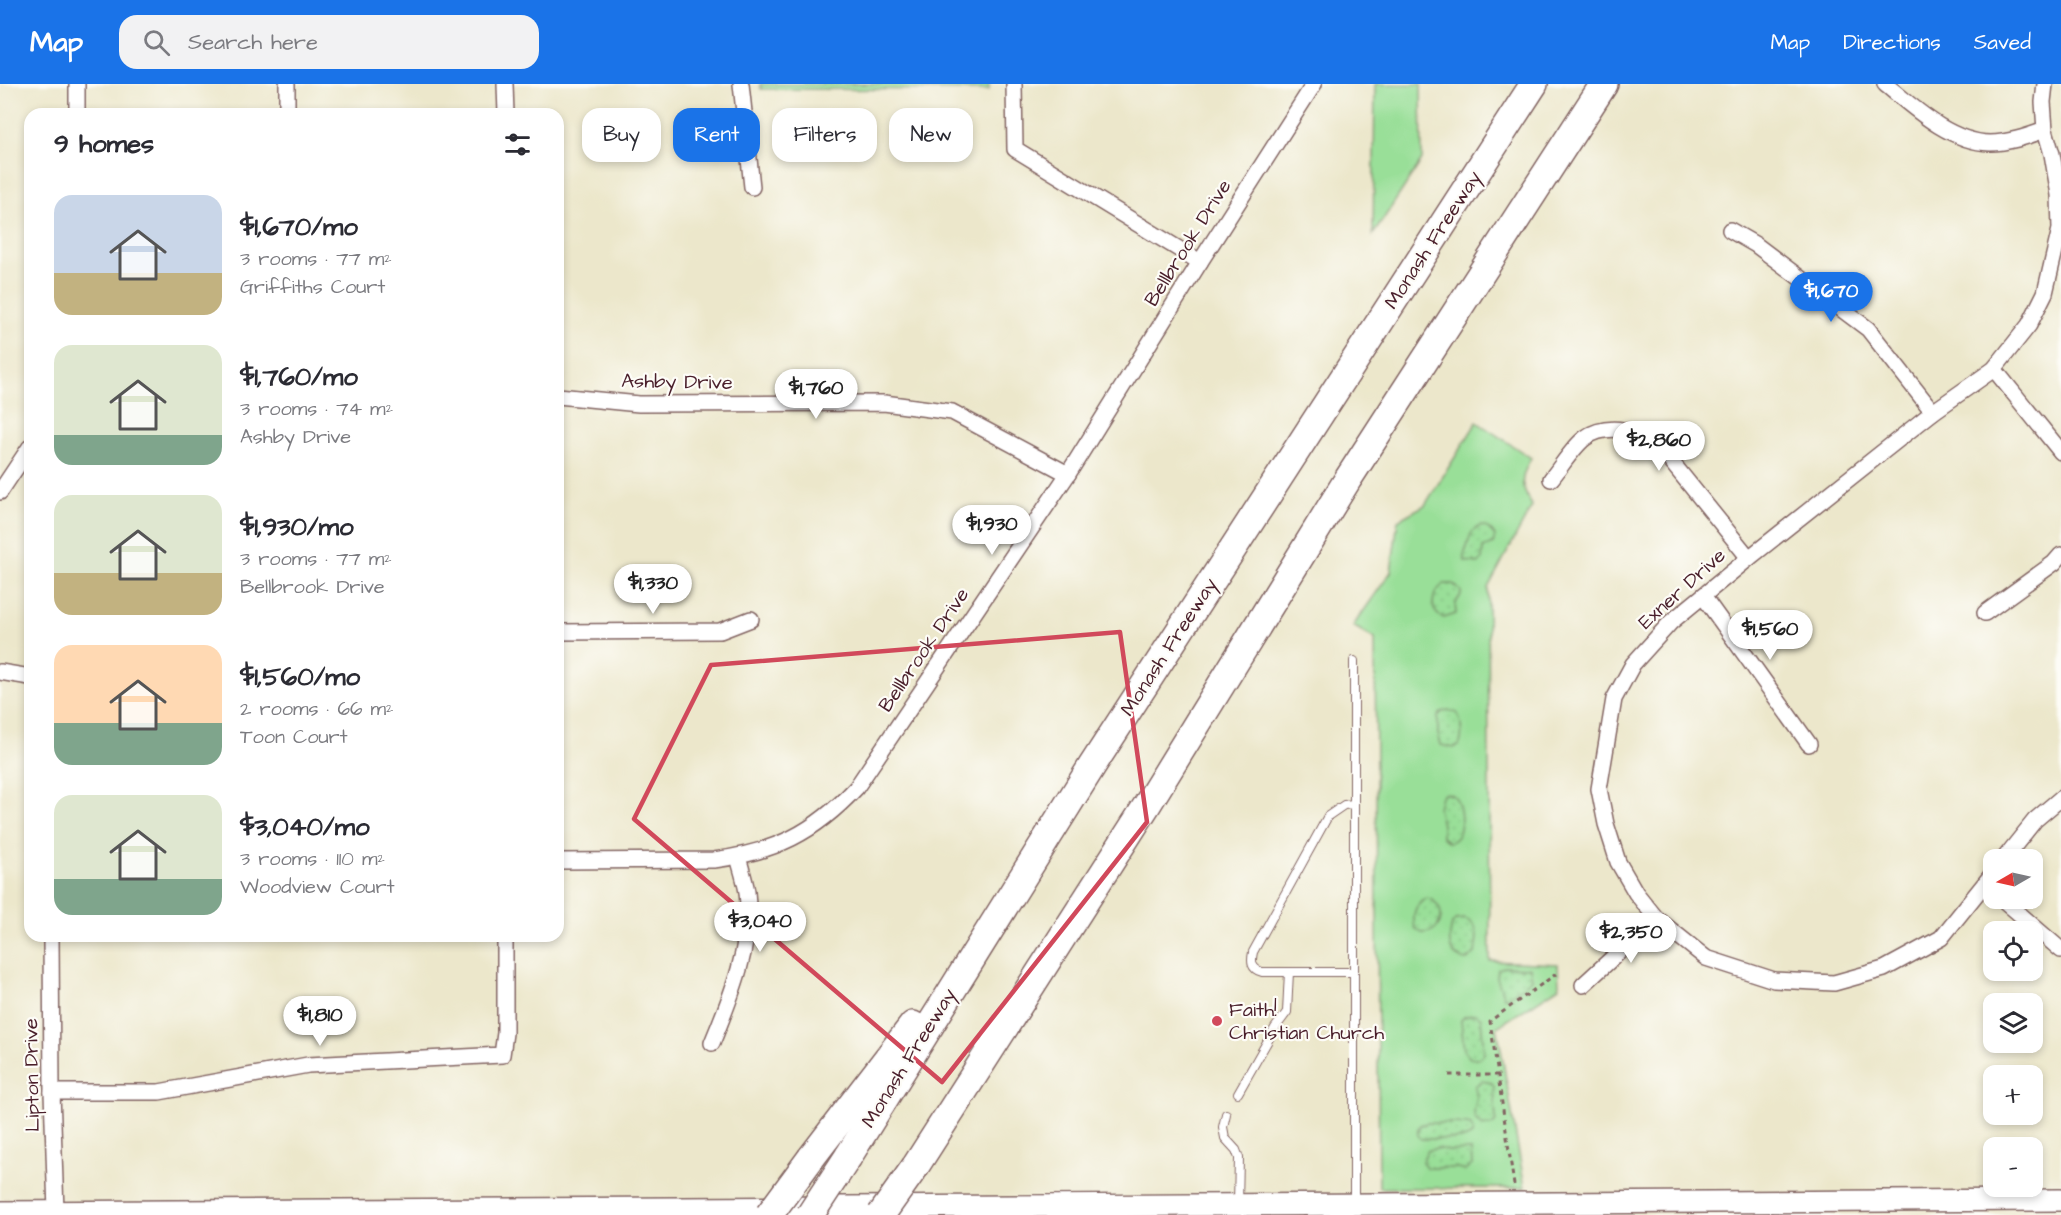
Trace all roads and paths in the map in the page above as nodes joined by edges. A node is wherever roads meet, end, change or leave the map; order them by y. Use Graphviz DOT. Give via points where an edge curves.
graph roads {
  1 [pos="77,84"];
  2 [pos="287,84"];
  3 [pos="505,84"];
  4 [pos="741,84"];
  5 [pos="1014,84"];
  6 [pos="1314,84"];
  7 [pos="1534,84"];
  8 [pos="1604,84"];
  9 [pos="1885,84"];
  10 [pos="2045,84"];
  11 [pos="77,108"];
  12 [pos="287,108"];
  13 [pos="506,108"];
  14 [pos="2045,130"];
  15 [pos="752,187"];
  16 [pos="1730,231"];
  17 [pos="1200,262"];
  18 [pos="1994,369"];
  19 [pos="564,397"];
  20 [pos="1933,411"];
  21 [pos="2061,452"];
  22 [pos="24,456"];
  23 [pos="1068,474"];
  24 [pos="1551,479"];
  25 [pos="0,492"];
  26 [pos="2061,555"];
  27 [pos="1749,558"];
  28 [pos="1703,596"];
  29 [pos="1985,613"];
  30 [pos="751,620"];
  31 [pos="564,632"];
  32 [pos="1354,661"];
  33 [pos="0,672"];
  34 [pos="24,676"];
  35 [pos="1809,744"];
  36 [pos="2061,798"];
  37 [pos="1354,804"];
  38 [pos="2012,849"];
  39 [pos="738,857"];
  40 [pos="564,861"];
  41 [pos="1983,891"];
  42 [pos="2014,909"];
  43 [pos="1656,918"];
  44 [pos="995,920"];
  45 [pos="51,942"];
  46 [pos="505,942"];
  47 [pos="2061,950"];
  48 [pos="1289,972"];
  49 [pos="1354,972"];
  50 [pos="1556,974"];
  51 [pos="1583,985"];
  52 [pos="712,1044"];
  53 [pos="1449,1075"];
  54 [pos="1498,1075"];
  55 [pos="52,1092"];
  56 [pos="1238,1093"];
  57 [pos="1226,1114"];
  58 [pos="921,1157"];
  59 [pos="1515,1189"];
  60 [pos="2061,1200"];
  61 [pos="1354,1204"];
  62 [pos="1238,1205"];
  63 [pos="1539,1209"];
  64 [pos="0,1212"];
  65 [pos="56,1212"];
  66 [pos="147,1213"];
  67 [pos="769,1215"];
  68 [pos="810,1215"];
  69 [pos="881,1215"];
  70 [pos="890,1215"];
  1 -- 11 [label="street"];
  2 -- 12 [label="street"];
  3 -- 13 [label="street"];
  4 -- 15 [label="street"];
  5 -- 17 [label="street" via="1016,148"];
  6 -- 17 [label="street, Bellbrook Drive"];
  7 -- 44 [label="highway, Monash Freeway"];
  8 -- 58 [label="highway" via="1348,479"];
  9 -- 14 [label="street" via="1947,130 1972,140 2008,141"];
  10 -- 14 [label="street, Exner Drive"];
  14 -- 18 [label="street, Exner Drive" via="2059,195 2060,229 2054,259 2045,293 2029,325"];
  16 -- 20 [label="street" via="1756,245 1868,329"];
  17 -- 23 [label="street, Bellbrook Drive"];
  18 -- 20 [label="street, Exner Drive"];
  18 -- 21 [label="street"];
  19 -- 23 [label="street, Ashby Drive" via="639,404 884,403 952,412"];
  20 -- 27 [label="street, Exner Drive"];
  22 -- 25 [label="street"];
  23 -- 39 [label="street, Bellbrook Drive" via="856,789 817,825 784,842"];
  24 -- 27 [label="street" via="1585,438 1602,431 1638,432 1653,439"];
  26 -- 29 [label="street"];
  27 -- 28 [label="street, Exner Drive"];
  28 -- 35 [label="street"];
  28 -- 43 [label="street, Exner Drive" via="1671,622 1628,673 1614,699 1599,789 1618,862"];
  30 -- 31 [label="street" via="720,631"];
  32 -- 37 [label="lane"];
  33 -- 34 [label="street"];
  36 -- 38 [label="street" via="2035,820"];
  37 -- 48 [label="lane" via="1344,805 1328,816 1253,952 1252,966 1256,970"];
  37 -- 49 [label="lane"];
  39 -- 40 [label="street, Bellbrook Drive"];
  39 -- 52 [label="street" via="747,893 746,940 735,987"];
  41 -- 43 [label="street, Exner Drive" via="1941,938 1884,969 1834,983 1774,980 1706,958"];
  42 -- 47 [label="street"];
  43 -- 51 [label="street"];
  44 -- 67 [label="highway, bridge"];
  44 -- 68 [label="highway, Monash Freeway, bridge"];
  45 -- 55 [label="street, Lipton Drive"];
  46 -- 55 [label="street" via="506,1033 502,1054 308,1065 159,1092"];
  48 -- 49 [label="lane"];
  48 -- 56 [label="lane" via="1287,1012"];
  49 -- 61 [label="lane"];
  50 -- 54 [label="path" via="1490,1021"];
  53 -- 54 [label="path"];
  54 -- 59 [label="path"];
  55 -- 65 [label="street, Lipton Drive"];
  57 -- 62 [label="lane" via="1225,1138 1239,1158"];
  58 -- 69 [label="highway, bridge"];
  58 -- 70 [label="highway, bridge"];
  60 -- 63 [label="main road"];
  61 -- 62 [label="main road"];
  61 -- 63 [label="main road"];
  62 -- 66 [label="main road"];
  64 -- 65 [label="main road"];
  65 -- 66 [label="main road"];
}
